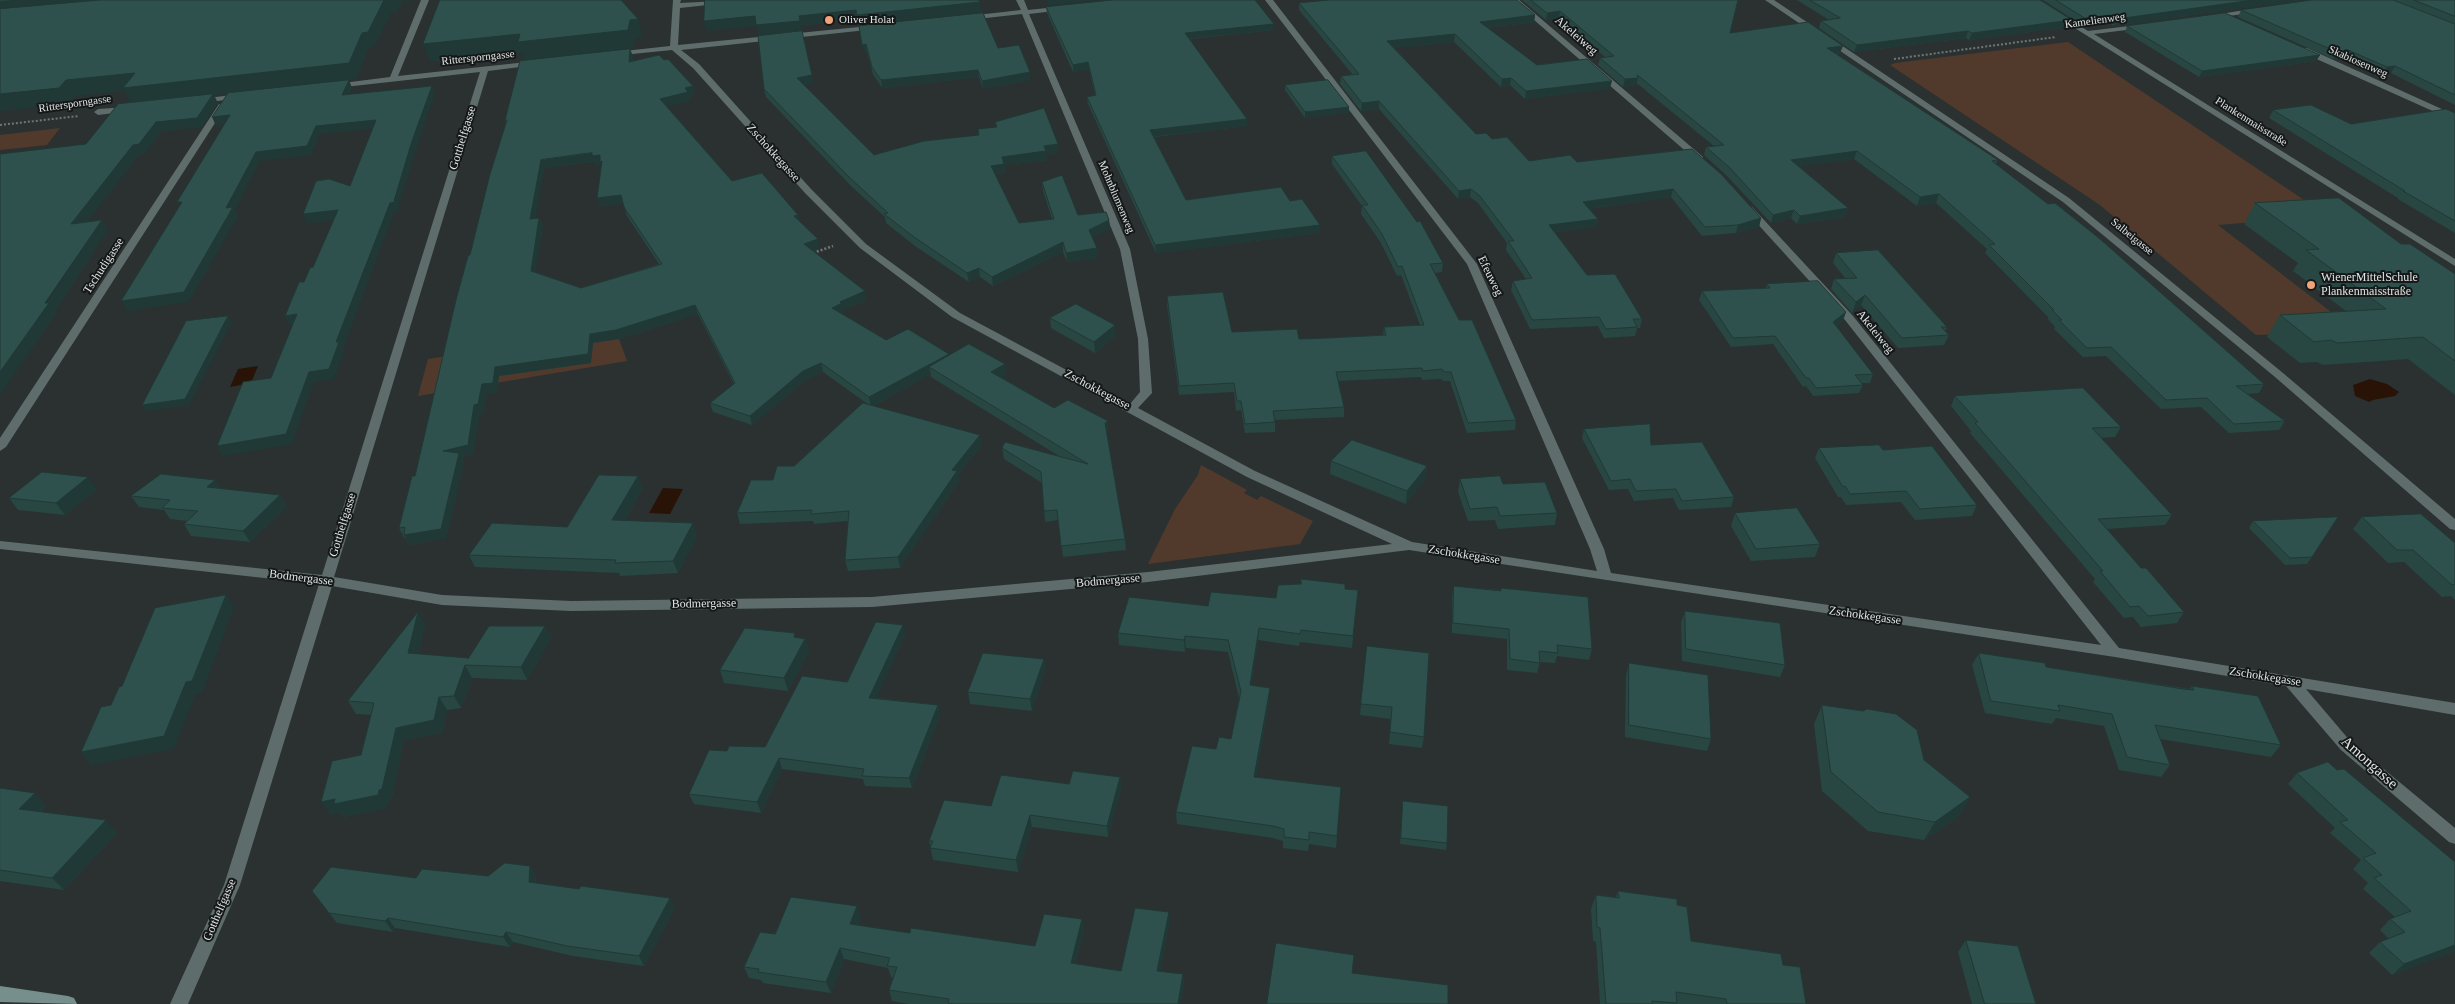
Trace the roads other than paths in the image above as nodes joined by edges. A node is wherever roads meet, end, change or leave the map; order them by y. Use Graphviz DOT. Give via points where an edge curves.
graph roads {
  1 [pos="425,0"];
  2 [pos="735,0"];
  3 [pos="1020,0"];
  4 [pos="1269,0"];
  5 [pos="1515,0"];
  6 [pos="1769,0"];
  7 [pos="2034,0"];
  8 [pos="677,3"];
  9 [pos="1072,7"];
  10 [pos="2262,9"];
  11 [pos="1025,12"];
  12 [pos="2224,15"];
  13 [pos="2204,17"];
  14 [pos="958,19"];
  15 [pos="2242,23"];
  16 [pos="2155,24"];
  17 [pos="890,26"];
  18 [pos="2087,33"];
  19 [pos="2295,46"];
  20 [pos="674,48"];
  21 [pos="604,55"];
  22 [pos="549,62"];
  23 [pos="485,69"];
  24 [pos="393,79"];
  25 [pos="325,87"];
  26 [pos="247,95"];
  27 [pos="228,98"];
  28 [pos="191,102"];
  29 [pos="135,108"];
  30 [pos="98,112"];
  31 [pos="2455,118"];
  32 [pos="1708,167"];
  33 [pos="1743,201"];
  34 [pos="2455,263"];
  35 [pos="1132,408"];
  36 [pos="0,447"];
  37 [pos="2455,526"];
  38 [pos="0,545"];
  39 [pos="1408,546"];
  40 [pos="1605,578"];
  41 [pos="326,580"];
  42 [pos="2115,652"];
  43 [pos="2290,681"];
  44 [pos="2455,709"];
  45 [pos="2455,837"];
  46 [pos="0,994"];
  47 [pos="68,1004"];
  48 [pos="179,1004"];
  1 -- 24 [label="street"];
  2 -- 8 [label="street"];
  3 -- 11 [label="street, Mohnblumenweg"];
  4 -- 40 [label="street, Efeuweg" via="1472,264 1597,549"];
  5 -- 32 [label="street, Akeleiweg"];
  6 -- 37 [label="street, Salbeigasse" via="2066,200 2280,375"];
  7 -- 18 [label="street, Plankenmaisstraße"];
  8 -- 20 [label="street"];
  9 -- 11 [label="street"];
  10 -- 12 [label="street"];
  11 -- 14 [label="street"];
  11 -- 35 [label="street, Mohnblumenweg" via="1125,249 1143,339 1146,393"];
  12 -- 13 [label="street"];
  12 -- 15 [label="street"];
  16 -- 18 [label="street, Kamelienweg"];
  17 -- 20 [label="street"];
  18 -- 34 [label="street, Plankenmaisstraße"];
  19 -- 31 [label="street, Skabiosenweg"];
  20 -- 21 [label="street"];
  20 -- 35 [label="street, Zschokkegasse" via="696,66 808,191 863,246 956,315"];
  22 -- 23 [label="street, Rittersporngasse"];
  23 -- 24 [label="street, Rittersporngasse"];
  23 -- 41 [label="street, Gotthelfgasse"];
  24 -- 25 [label="street, Rittersporngasse"];
  26 -- 27 [label="street"];
  27 -- 28 [label="street"];
  27 -- 36 [label="street, Tschudigasse"];
  29 -- 30 [label="street, Rittersporngasse"];
  33 -- 42 [label="street, Akeleiweg" via="1849,318"];
  35 -- 39 [label="street, Zschokkegasse" via="1251,474"];
  38 -- 41 [label="street, Bodmergasse"];
  39 -- 40 [label="street, Zschokkegasse"];
  39 -- 41 [label="street, Bodmergasse" via="1148,577 872,602 571,606 442,600"];
  40 -- 42 [label="street, Zschokkegasse"];
  41 -- 48 [label="street, Gotthelfgasse" via="232,885"];
  42 -- 43 [label="street, Zschokkegasse"];
  43 -- 44 [label="street, Zschokkegasse"];
  43 -- 45 [label="street, Amongasse" via="2346,746"];
  46 -- 47 [label="main road"];
}
